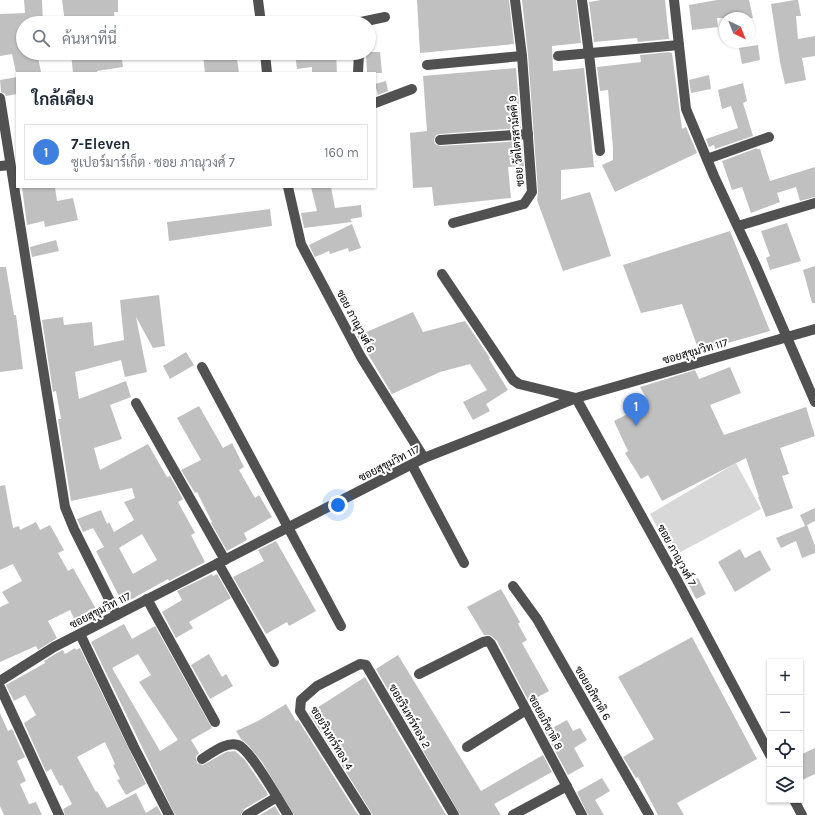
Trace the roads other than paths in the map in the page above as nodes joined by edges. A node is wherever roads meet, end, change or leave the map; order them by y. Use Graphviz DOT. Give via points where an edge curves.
graph roads {
  1 [pos="258,0"];
  2 [pos="515,0"];
  3 [pos="582,0"];
  4 [pos="674,0"];
  5 [pos="260,16"];
  6 [pos="385,17"];
  7 [pos="376,19"];
  8 [pos="679,45"];
  9 [pos="589,54"];
  10 [pos="522,56"];
  11 [pos="558,56"];
  12 [pos="266,60"];
  13 [pos="359,60"];
  14 [pos="426,65"];
  15 [pos="267,72"];
  16 [pos="358,72"];
  17 [pos="412,89"];
  18 [pos="0,98"];
  19 [pos="376,103"];
  20 [pos="528,134"];
  21 [pos="769,137"];
  22 [pos="440,140"];
  23 [pos="600,151"];
  24 [pos="707,160"];
  25 [pos="5,166"];
  26 [pos="288,188"];
  27 [pos="815,203"];
  28 [pos="453,224"];
  29 [pos="738,226"];
  30 [pos="442,274"];
  31 [pos="815,329"];
  32 [pos="786,337"];
  33 [pos="202,367"];
  34 [pos="576,398"];
  35 [pos="815,402"];
  36 [pos="136,403"];
  37 [pos="424,458"];
  38 [pos="412,465"];
  39 [pos="289,527"];
  40 [pos="221,561"];
  41 [pos="464,563"];
  42 [pos="513,586"];
  43 [pos="147,599"];
  44 [pos="117,615"];
  45 [pos="341,626"];
  46 [pos="80,634"];
  47 [pos="274,662"];
  48 [pos="419,674"];
  49 [pos="328,680"];
  50 [pos="0,681"];
  51 [pos="0,687"];
  52 [pos="526,710"];
  53 [pos="215,722"];
  54 [pos="466,747"];
  55 [pos="767,749"];
  56 [pos="202,759"];
  57 [pos="567,786"];
  58 [pos="277,797"];
  59 [pos="796,803"];
  60 [pos="60,815"];
  61 [pos="168,815"];
  62 [pos="247,815"];
  63 [pos="288,815"];
  64 [pos="366,815"];
  65 [pos="454,815"];
  66 [pos="513,815"];
  67 [pos="582,815"];
  68 [pos="649,815"];
  69 [pos="802,815"];
  1 -- 5 [label="street"];
  2 -- 10 [label="street, ซอย วัดไตรสามัคคี 9"];
  3 -- 9 [label="street"];
  4 -- 8 [label="street"];
  6 -- 7 [label="street"];
  8 -- 9 [label="street"];
  8 -- 24 [label="street" via="686,109"];
  9 -- 11 [label="street"];
  9 -- 23 [label="street"];
  10 -- 14 [label="street"];
  10 -- 20 [label="street, ซอย วัดไตรสามัคคี 9"];
  12 -- 15 [label="street"];
  13 -- 16 [label="street"];
  17 -- 19 [label="street"];
  18 -- 25 [label="street"];
  20 -- 22 [label="street"];
  20 -- 28 [label="street, ซอย วัดไตรสามัคคี 9" via="532,192 524,204"];
  21 -- 24 [label="street"];
  24 -- 29 [label="street"];
  25 -- 44 [label="street" via="65,507"];
  26 -- 37 [label="street, ซอย ภาณุวงศ์ 6" via="301,244 361,357"];
  27 -- 29 [label="street"];
  29 -- 32 [label="street"];
  30 -- 34 [label="street" via="513,380 519,384"];
  31 -- 32 [label="street, ซอยสุขุมวิท 117"];
  32 -- 34 [label="street, ซอยสุขุมวิท 117"];
  32 -- 35 [label="street"];
  33 -- 39 [label="street"];
  34 -- 37 [label="street, ซอยสุขุมวิท 117"];
  34 -- 55 [label="street, ซอย ภาณุวงศ์ 7"];
  36 -- 40 [label="street"];
  37 -- 38 [label="street, ซอยสุขุมวิท 117"];
  38 -- 39 [label="street, ซอยสุขุมวิท 117"];
  38 -- 41 [label="street"];
  39 -- 40 [label="street, ซอยสุขุมวิท 117"];
  39 -- 45 [label="street"];
  40 -- 43 [label="street, ซอยสุขุมวิท 117"];
  40 -- 47 [label="street"];
  42 -- 68 [label="street, ซอยอภิชาติ 6" via="537,619"];
  43 -- 44 [label="street, ซอยสุขุมวิท 117"];
  43 -- 53 [label="street"];
  44 -- 46 [label="street, ซอยสุขุมวิท 117"];
  46 -- 50 [label="street, ซอยสุขุมวิท 117"];
  46 -- 61 [label="street"];
  48 -- 52 [label="street, ซอยอภิชาติ 8" via="488,641"];
  49 -- 64 [label="street, ซอยรินทร์ทอง 4" via="316,686 301,700 300,711"];
  49 -- 65 [label="street, ซอยรินทร์ทอง 2" via="360,664 366,666"];
  51 -- 60 [label="street"];
  52 -- 54 [label="street"];
  52 -- 57 [label="street, ซอยอภิชาติ 8"];
  56 -- 58 [label="street" via="226,745 238,745 249,754"];
  57 -- 66 [label="street"];
  57 -- 67 [label="street, ซอยอภิชาติ 8"];
  58 -- 62 [label="street"];
  58 -- 63 [label="street"];
  59 -- 69 [label="street"];
}
